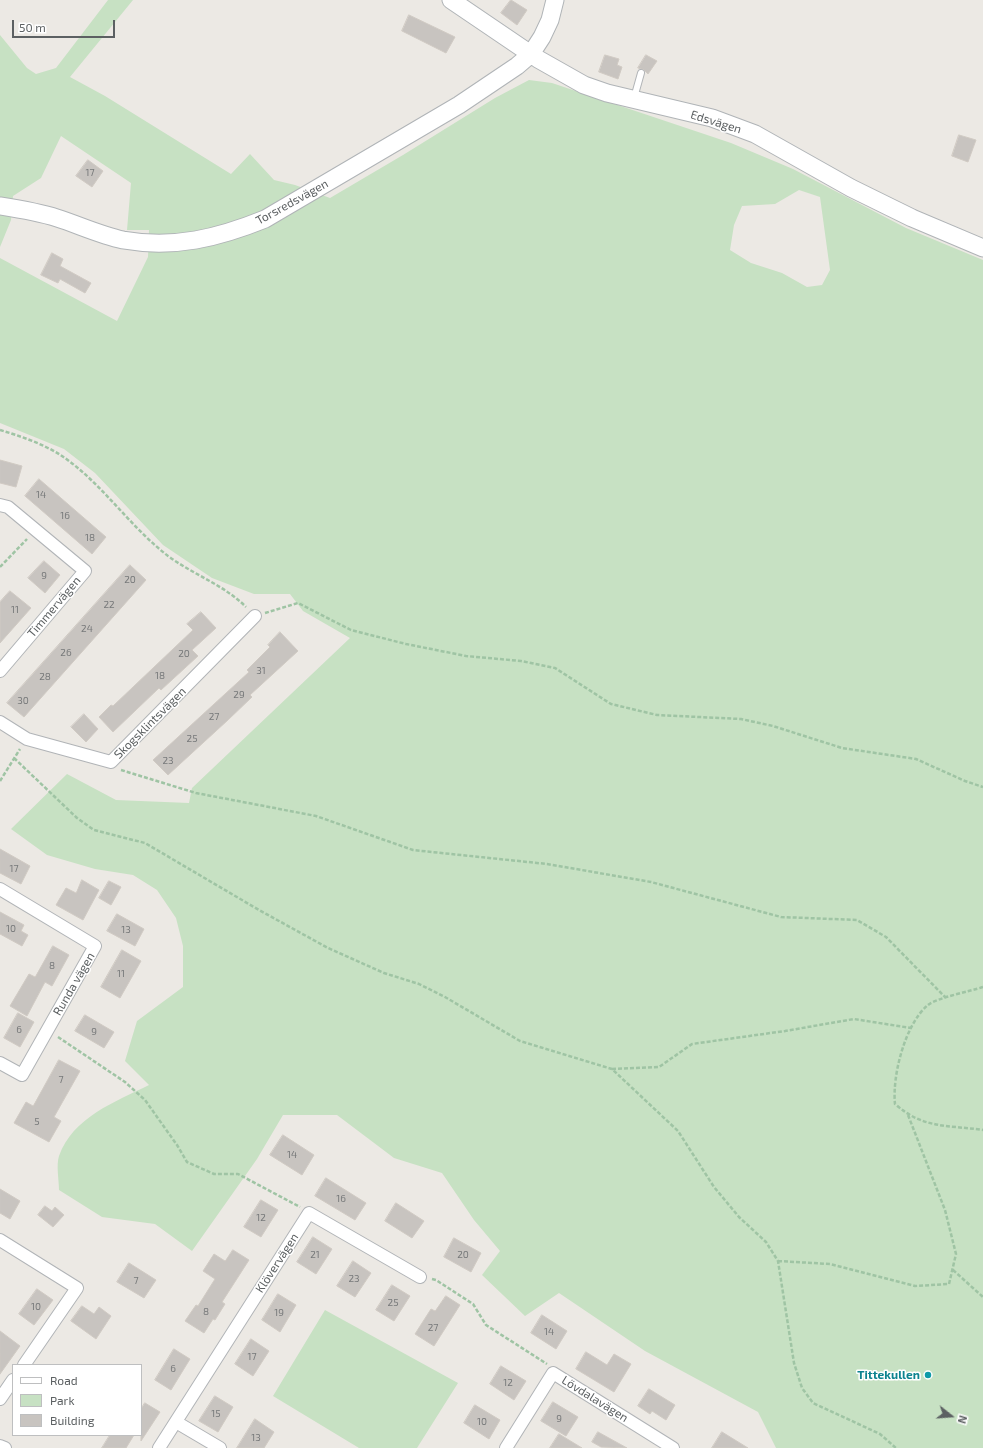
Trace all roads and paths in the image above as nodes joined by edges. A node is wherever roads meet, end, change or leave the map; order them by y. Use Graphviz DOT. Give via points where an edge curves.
graph roads {
  1 [pos="451,0"];
  2 [pos="555,0"];
  3 [pos="531,54"];
  4 [pos="641,72"];
  5 [pos="634,100"];
  6 [pos="0,206"];
  7 [pos="983,248"];
  8 [pos="0,430"];
  9 [pos="0,505"];
  10 [pos="36,530"];
  11 [pos="0,567"];
  12 [pos="255,616"];
  13 [pos="0,671"];
  14 [pos="0,722"];
  15 [pos="27,739"];
  16 [pos="14,758"];
  17 [pos="112,762"];
  18 [pos="0,780"];
  19 [pos="983,787"];
  20 [pos="0,889"];
  21 [pos="983,987"];
  22 [pos="946,998"];
  23 [pos="911,1028"];
  24 [pos="48,1030"];
  25 [pos="0,1063"];
  26 [pos="612,1069"];
  27 [pos="908,1115"];
  28 [pos="983,1130"];
  29 [pos="309,1213"];
  30 [pos="0,1240"];
  31 [pos="778,1261"];
  32 [pos="952,1270"];
  33 [pos="420,1277"];
  34 [pos="983,1297"];
  35 [pos="25,1364"];
  36 [pos="553,1372"];
  37 [pos="12,1381"];
  38 [pos="0,1399"];
  39 [pos="176,1422"];
  40 [pos="0,1446"];
  41 [pos="5,1448"];
  42 [pos="159,1448"];
  43 [pos="220,1448"];
  44 [pos="506,1448"];
  45 [pos="672,1448"];
  46 [pos="896,1448"];
  1 -- 3 [label="street, Edsvägen"];
  2 -- 3 [label="street, Torsredsvägen" via="550,20"];
  3 -- 5 [label="street, Edsvägen" via="584,85"];
  3 -- 6 [label="street, Torsredsvägen" via="495,82 459,105 265,219 232,232 188,242 123,240 50,216"];
  4 -- 5 [label="lane"];
  5 -- 7 [label="street, Edsvägen" via="712,118 755,134 851,188 912,218"];
  8 -- 12 [label="path" via="20,436 61,456 90,479 150,541 195,574 232,594"];
  9 -- 10 [label="street, Timmervägen" via="8,507"];
  10 -- 11 [label="path"];
  10 -- 13 [label="street, Timmervägen" via="85,571"];
  12 -- 17 [label="street, Skogsklintsvägen"];
  12 -- 19 [label="path" via="298,603 351,630 406,644 466,656 521,661 555,668 611,704 657,715 741,719 773,726 842,748 916,759"];
  14 -- 15 [label="street, Skogsklintsvägen"];
  15 -- 16 [label="path"];
  15 -- 17 [label="street, Skogsklintsvägen"];
  16 -- 18 [label="path"];
  16 -- 26 [label="path" via="77,818 94,830 145,843 328,948 384,973 426,987 520,1041"];
  17 -- 22 [label="path" via="121,770 165,784 196,793 316,816 412,850 547,864 637,880 781,917 857,920 886,937"];
  20 -- 24 [label="street, Runda vägen" via="95,946"];
  21 -- 22 [label="path"];
  22 -- 23 [label="path" via="928,1004"];
  23 -- 26 [label="path" via="854,1019 692,1044 659,1067"];
  23 -- 27 [label="path" via="893,1090 895,1104"];
  24 -- 25 [label="street, Runda vägen" via="22,1075"];
  24 -- 29 [label="path" via="125,1082 145,1100 187,1162 214,1174 238,1174"];
  26 -- 31 [label="path" via="678,1132 714,1187 739,1217 766,1242"];
  27 -- 28 [label="path" via="928,1124"];
  27 -- 32 [label="path" via="945,1210 956,1254"];
  29 -- 33 [label="street"];
  29 -- 39 [label="street, Klövervägen"];
  30 -- 35 [label="street" via="77,1288"];
  31 -- 32 [label="path" via="830,1264 915,1286 949,1284"];
  31 -- 46 [label="path" via="794,1363 802,1388 813,1402 880,1434"];
  32 -- 34 [label="path"];
  33 -- 36 [label="path" via="436,1280 473,1304 486,1325 546,1363"];
  36 -- 44 [label="street, Lövdalavägen"];
  36 -- 45 [label="street, Lövdalavägen"];
  37 -- 38 [label="street"];
  39 -- 42 [label="street, Klövervägen"];
  39 -- 43 [label="street"];
  40 -- 41 [label="street"];
}
